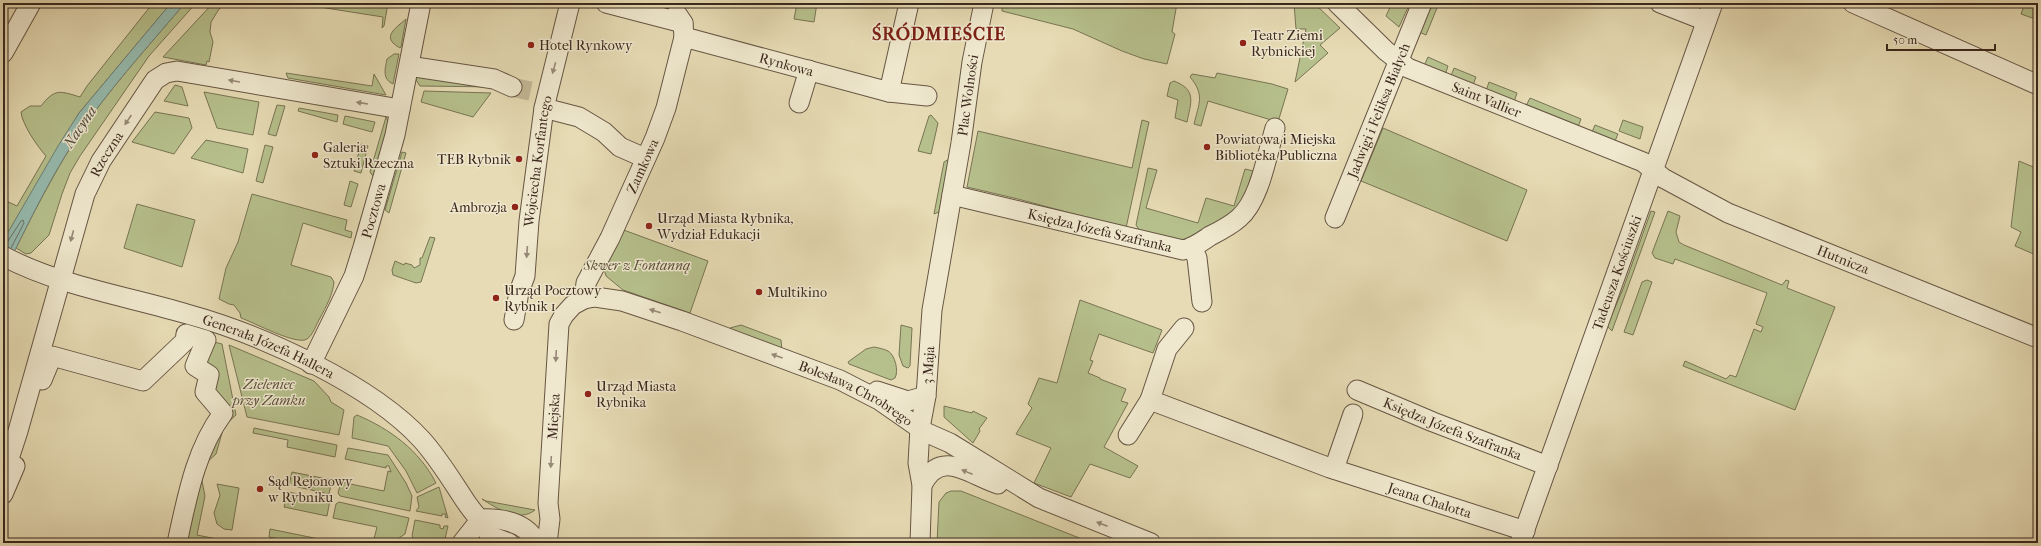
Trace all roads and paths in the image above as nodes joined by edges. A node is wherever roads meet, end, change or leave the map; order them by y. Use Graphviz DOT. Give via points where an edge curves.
graph roads {
  1 [pos="31,3"];
  2 [pos="421,3"];
  3 [pos="570,3"];
  4 [pos="606,3"];
  5 [pos="908,3"];
  6 [pos="984,3"];
  7 [pos="1337,3"];
  8 [pos="1422,3"];
  9 [pos="1660,3"];
  10 [pos="1713,3"];
  11 [pos="1853,3"];
  12 [pos="683,21"];
  13 [pos="1706,21"];
  14 [pos="3,53"];
  15 [pos="1398,62"];
  16 [pos="415,67"];
  17 [pos="809,70"];
  18 [pos="2038,85"];
  19 [pos="512,87"];
  20 [pos="889,92"];
  21 [pos="927,96"];
  22 [pos="543,99"];
  23 [pos="799,103"];
  24 [pos="400,109"];
  25 [pos="1275,128"];
  26 [pos="645,158"];
  27 [pos="1653,170"];
  28 [pos="952,191"];
  29 [pos="1335,218"];
  30 [pos="1192,248"];
  31 [pos="10,260"];
  32 [pos="60,280"];
  33 [pos="584,299"];
  34 [pos="1202,302"];
  35 [pos="514,320"];
  36 [pos="1184,328"];
  37 [pos="558,330"];
  38 [pos="2038,338"];
  39 [pos="311,364"];
  40 [pos="852,386"];
  41 [pos="1357,390"];
  42 [pos="926,396"];
  43 [pos="1150,400"];
  44 [pos="1353,414"];
  45 [pos="920,428"];
  46 [pos="1128,435"];
  47 [pos="950,444"];
  48 [pos="1548,466"];
  49 [pos="1334,469"];
  50 [pos="3,476"];
  51 [pos="922,485"];
  52 [pos="3,494"];
  53 [pos="1030,494"];
  54 [pos="548,503"];
  55 [pos="481,519"];
  56 [pos="521,526"];
  57 [pos="1522,537"];
  58 [pos="177,543"];
  59 [pos="462,543"];
  60 [pos="509,543"];
  61 [pos="537,543"];
  62 [pos="547,543"];
  63 [pos="920,543"];
  64 [pos="1151,543"];
  1 -- 14 [label="street"];
  2 -- 24 [label="street, Pocztowa"];
  3 -- 22 [label="street, Wojciecha Korfantego, one-way"];
  4 -- 12 [label="street, Rynkowa"];
  5 -- 20 [label="street"];
  6 -- 28 [label="street, Plac Wolności"];
  7 -- 15 [label="street, Saint Vallier"];
  8 -- 15 [label="street, Jadwigi i Feliksa Białych"];
  9 -- 13 [label="street"];
  10 -- 13 [label="street, Tadeusza Kościuszki"];
  11 -- 18 [label="street"];
  12 -- 17 [label="street, Rynkowa"];
  12 -- 26 [label="street, Zamkowa" via="666,108"];
  13 -- 27 [label="street, Tadeusza Kościuszki"];
  15 -- 27 [label="street, Saint Vallier" via="1630,156"];
  15 -- 29 [label="street, Jadwigi i Feliksa Białych"];
  16 -- 19 [label="street" via="494,79"];
  17 -- 20 [label="street, Rynkowa"];
  17 -- 23 [label="street"];
  20 -- 21 [label="street, Rynkowa"];
  22 -- 26 [label="street" via="604,132 620,147"];
  22 -- 35 [label="street, Wojciecha Korfantego, one-way" via="525,276"];
  24 -- 32 [label="street, Rzeczna, one-way" via="177,71 166,73 155,80 92,178 80,208"];
  24 -- 39 [label="street, Pocztowa" via="395,135 354,276"];
  25 -- 30 [label="street, Księdza Józefa Szafranka" via="1250,205 1240,218"];
  26 -- 33 [label="street, Zamkowa" via="610,238 586,283"];
  27 -- 38 [label="street, Hutnicza" via="1728,213"];
  27 -- 48 [label="street, Tadeusza Kościuszki"];
  28 -- 30 [label="street, Księdza Józefa Szafranka" via="1173,249"];
  28 -- 42 [label="street, 3 Maja" via="933,297"];
  30 -- 34 [label="street" via="1197,258"];
  31 -- 32 [label="street, Generała Józefa Hallera"];
  32 -- 39 [label="street, Generała Józefa Hallera" via="204,319 244,333"];
  32 -- 50 [label="street, Rzeczna"];
  33 -- 37 [label="street, Bolesława Chrobrego" via="566,311"];
  40 -- 33 [label="street, Bolesława Chrobrego, one-way" via="781,357 631,303 604,297"];
  36 -- 43 [label="street" via="1167,349"];
  37 -- 54 [label="street, Miejska, one-way"];
  39 -- 55 [label="street, Generała Józefa Hallera" via="382,404 422,440"];
  40 -- 42 [label="street" via="883,392 908,401"];
  40 -- 45 [label="street, Bolesława Chrobrego" via="879,400"];
  41 -- 48 [label="street, Księdza Józefa Szafranka" via="1462,434"];
  42 -- 45 [label="street, 3 Maja"];
  42 -- 47 [label="street" via="931,423"];
  43 -- 46 [label="street"];
  43 -- 49 [label="street, Jeana Chalotta"];
  44 -- 49 [label="street"];
  45 -- 47 [label="street, Bolesława Chrobrego"];
  45 -- 51 [label="street, 3 Maja" via="918,463"];
  47 -- 53 [label="street, Bolesława Chrobrego"];
  48 -- 57 [label="street, Tadeusza Kościuszki"];
  49 -- 57 [label="street, Jeana Chalotta"];
  53 -- 51 [label="street, one-way" via="946,465 931,470"];
  51 -- 63 [label="street, 3 Maja"];
  52 -- 58 [label="street" via="25,441 37,391 52,356 143,381 185,341 186,334 198,337 206,340 195,366 209,375 204,392 223,413 205,441 189,490"];
  64 -- 53 [label="street, Bolesława Chrobrego, one-way"];
  54 -- 56 [label="street" via="535,518"];
  54 -- 62 [label="street, Miejska" via="550,519"];
  55 -- 56 [label="street" via="497,518"];
  55 -- 59 [label="street"];
  55 -- 60 [label="street, Generała Józefa Hallera" via="490,536"];
  56 -- 61 [label="street"];
}
